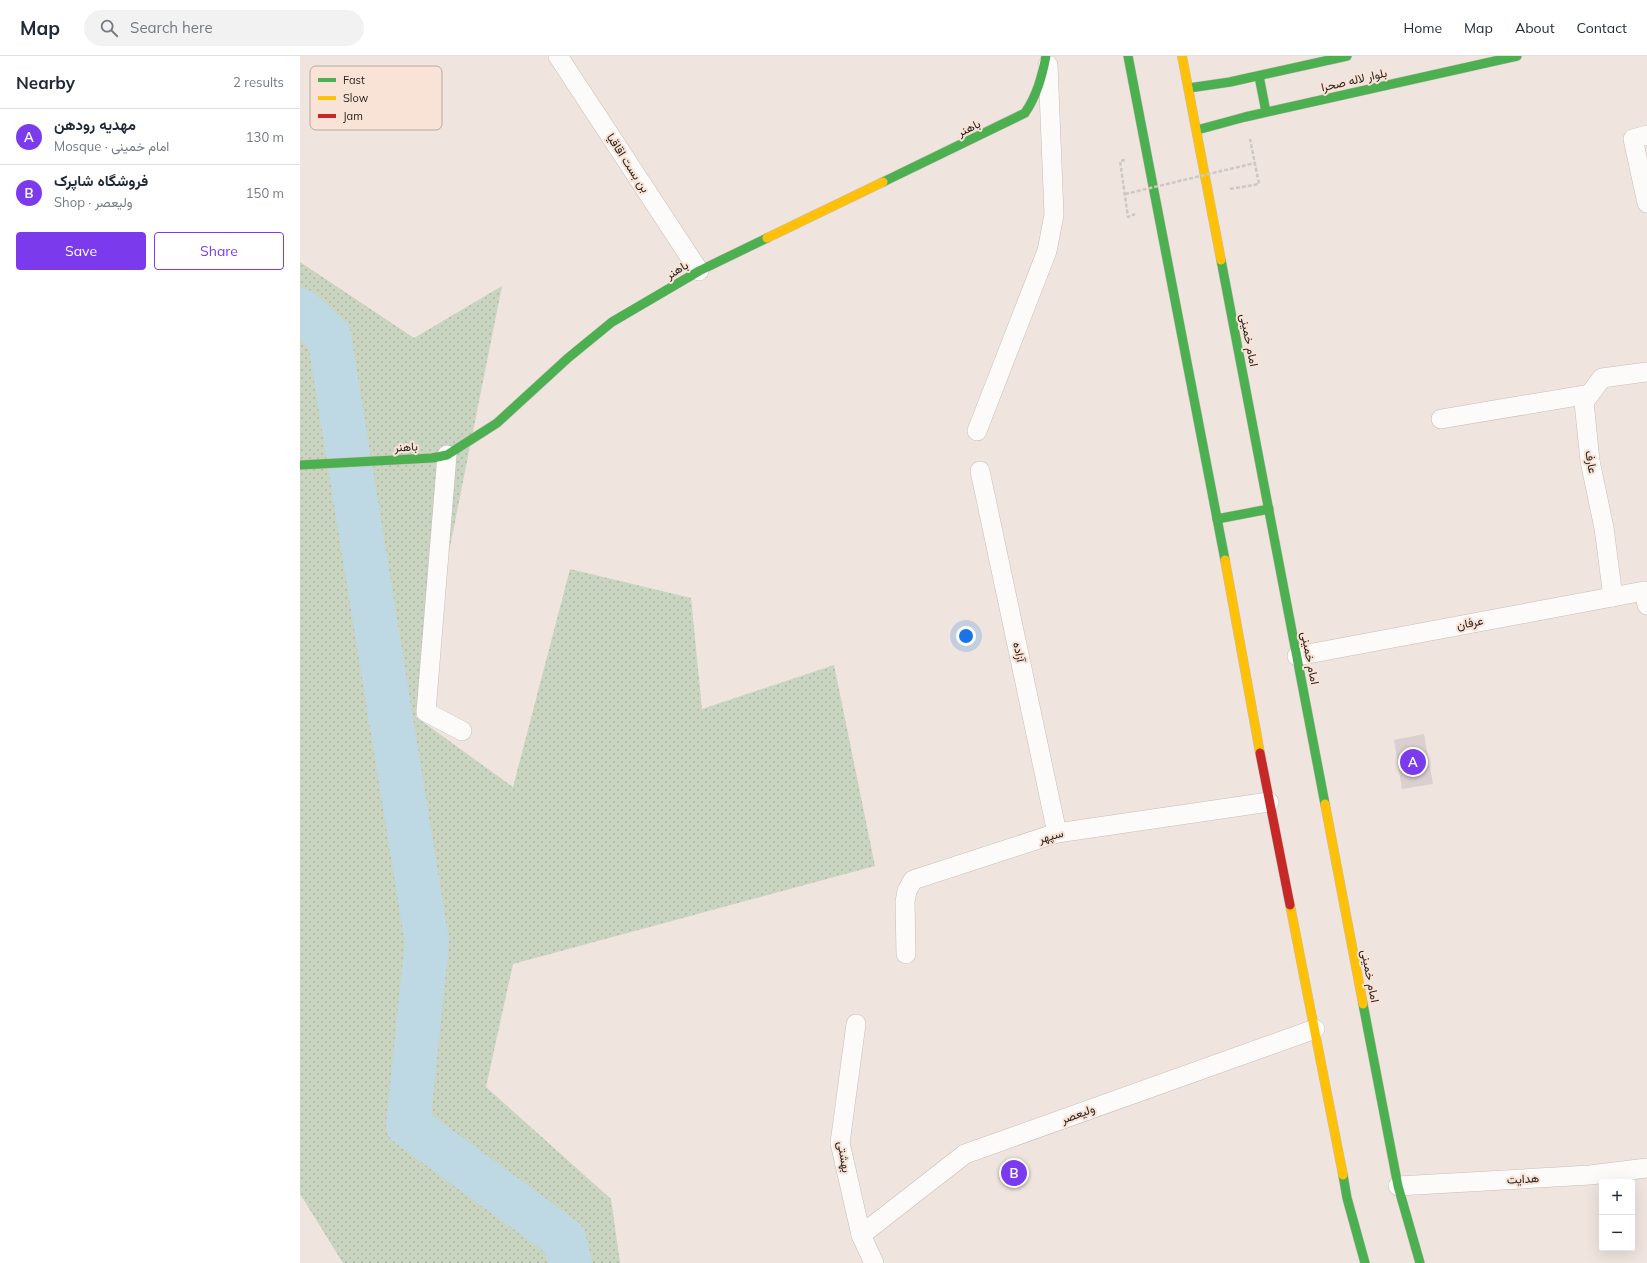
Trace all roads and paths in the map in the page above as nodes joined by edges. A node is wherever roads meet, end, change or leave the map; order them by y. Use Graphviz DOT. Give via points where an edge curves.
graph roads {
  1 [pos="558,56"];
  2 [pos="1047,56"];
  3 [pos="1128,56"];
  4 [pos="1182,56"];
  5 [pos="1347,56"];
  6 [pos="1517,56"];
  7 [pos="1259,76"];
  8 [pos="1189,88"];
  9 [pos="1266,112"];
  10 [pos="1197,130"];
  11 [pos="1647,135"];
  12 [pos="1249,137"];
  13 [pos="1120,161"];
  14 [pos="1255,164"];
  15 [pos="1209,193"];
  16 [pos="1125,194"];
  17 [pos="1647,203"];
  18 [pos="1128,216"];
  19 [pos="699,271"];
  20 [pos="1647,372"];
  21 [pos="1590,394"];
  22 [pos="1441,419"];
  23 [pos="977,431"];
  24 [pos="447,455"];
  25 [pos="303,465"];
  26 [pos="980,471"];
  27 [pos="1269,509"];
  28 [pos="1217,519"];
  29 [pos="1613,597"];
  30 [pos="1645,598"];
  31 [pos="1297,656"];
  32 [pos="462,731"];
  33 [pos="1269,802"];
  34 [pos="1057,833"];
  35 [pos="906,954"];
  36 [pos="856,1024"];
  37 [pos="1315,1029"];
  38 [pos="1647,1168"];
  39 [pos="1398,1186"];
  40 [pos="861,1235"];
  41 [pos="874,1263"];
  42 [pos="1365,1263"];
  43 [pos="1420,1263"];
  1 -- 19 [label="street, بن بست اقاقیا"];
  2 -- 19 [label="main road, باهنر" via="1034,101 1025,113"];
  2 -- 23 [label="street" via="1054,215 1047,251"];
  3 -- 28 [label="main road"];
  4 -- 8 [label="main road, امام خمینی"];
  5 -- 7 [label="main road, بلوار لاله صحرا"];
  6 -- 9 [label="main road, بلوار لاله صحرا"];
  7 -- 8 [label="main road, بلوار لاله صحرا"];
  7 -- 9 [label="main road"];
  8 -- 10 [label="main road, امام خمینی"];
  9 -- 10 [label="main road, بلوار لاله صحرا"];
  10 -- 15 [label="main road, امام خمینی"];
  11 -- 17 [label="street" via="1633,139"];
  12 -- 14 [label="path"];
  13 -- 16 [label="path"];
  14 -- 15 [label="path" via="1259,184"];
  14 -- 16 [label="path, bridge"];
  15 -- 27 [label="main road, امام خمینی"];
  16 -- 18 [label="path"];
  19 -- 24 [label="main road, باهنر" via="612,322 497,423"];
  20 -- 21 [label="street, عارف" via="1602,378"];
  21 -- 22 [label="street"];
  21 -- 29 [label="street, عارف" via="1584,402 1590,461 1604,528"];
  24 -- 25 [label="main road, باهنر"];
  24 -- 32 [label="street" via="426,712"];
  26 -- 34 [label="street, آزاده"];
  27 -- 28 [label="main road"];
  27 -- 31 [label="main road, امام خمینی"];
  28 -- 33 [label="main road"];
  29 -- 30 [label="street, عرفان"];
  29 -- 31 [label="street, عرفان"];
  31 -- 39 [label="main road, امام خمینی"];
  33 -- 34 [label="street, سپهر"];
  33 -- 37 [label="main road"];
  34 -- 35 [label="street, سپهر" via="913,880 905,902"];
  36 -- 40 [label="street, بهشتی" via="840,1143"];
  37 -- 40 [label="street, ولیعصر" via="965,1154"];
  37 -- 42 [label="main road" via="1347,1198"];
  38 -- 39 [label="street, هدایت" via="1590,1175"];
  39 -- 43 [label="main road, امام خمینی"];
  40 -- 41 [label="street, بهشتی"];
}
